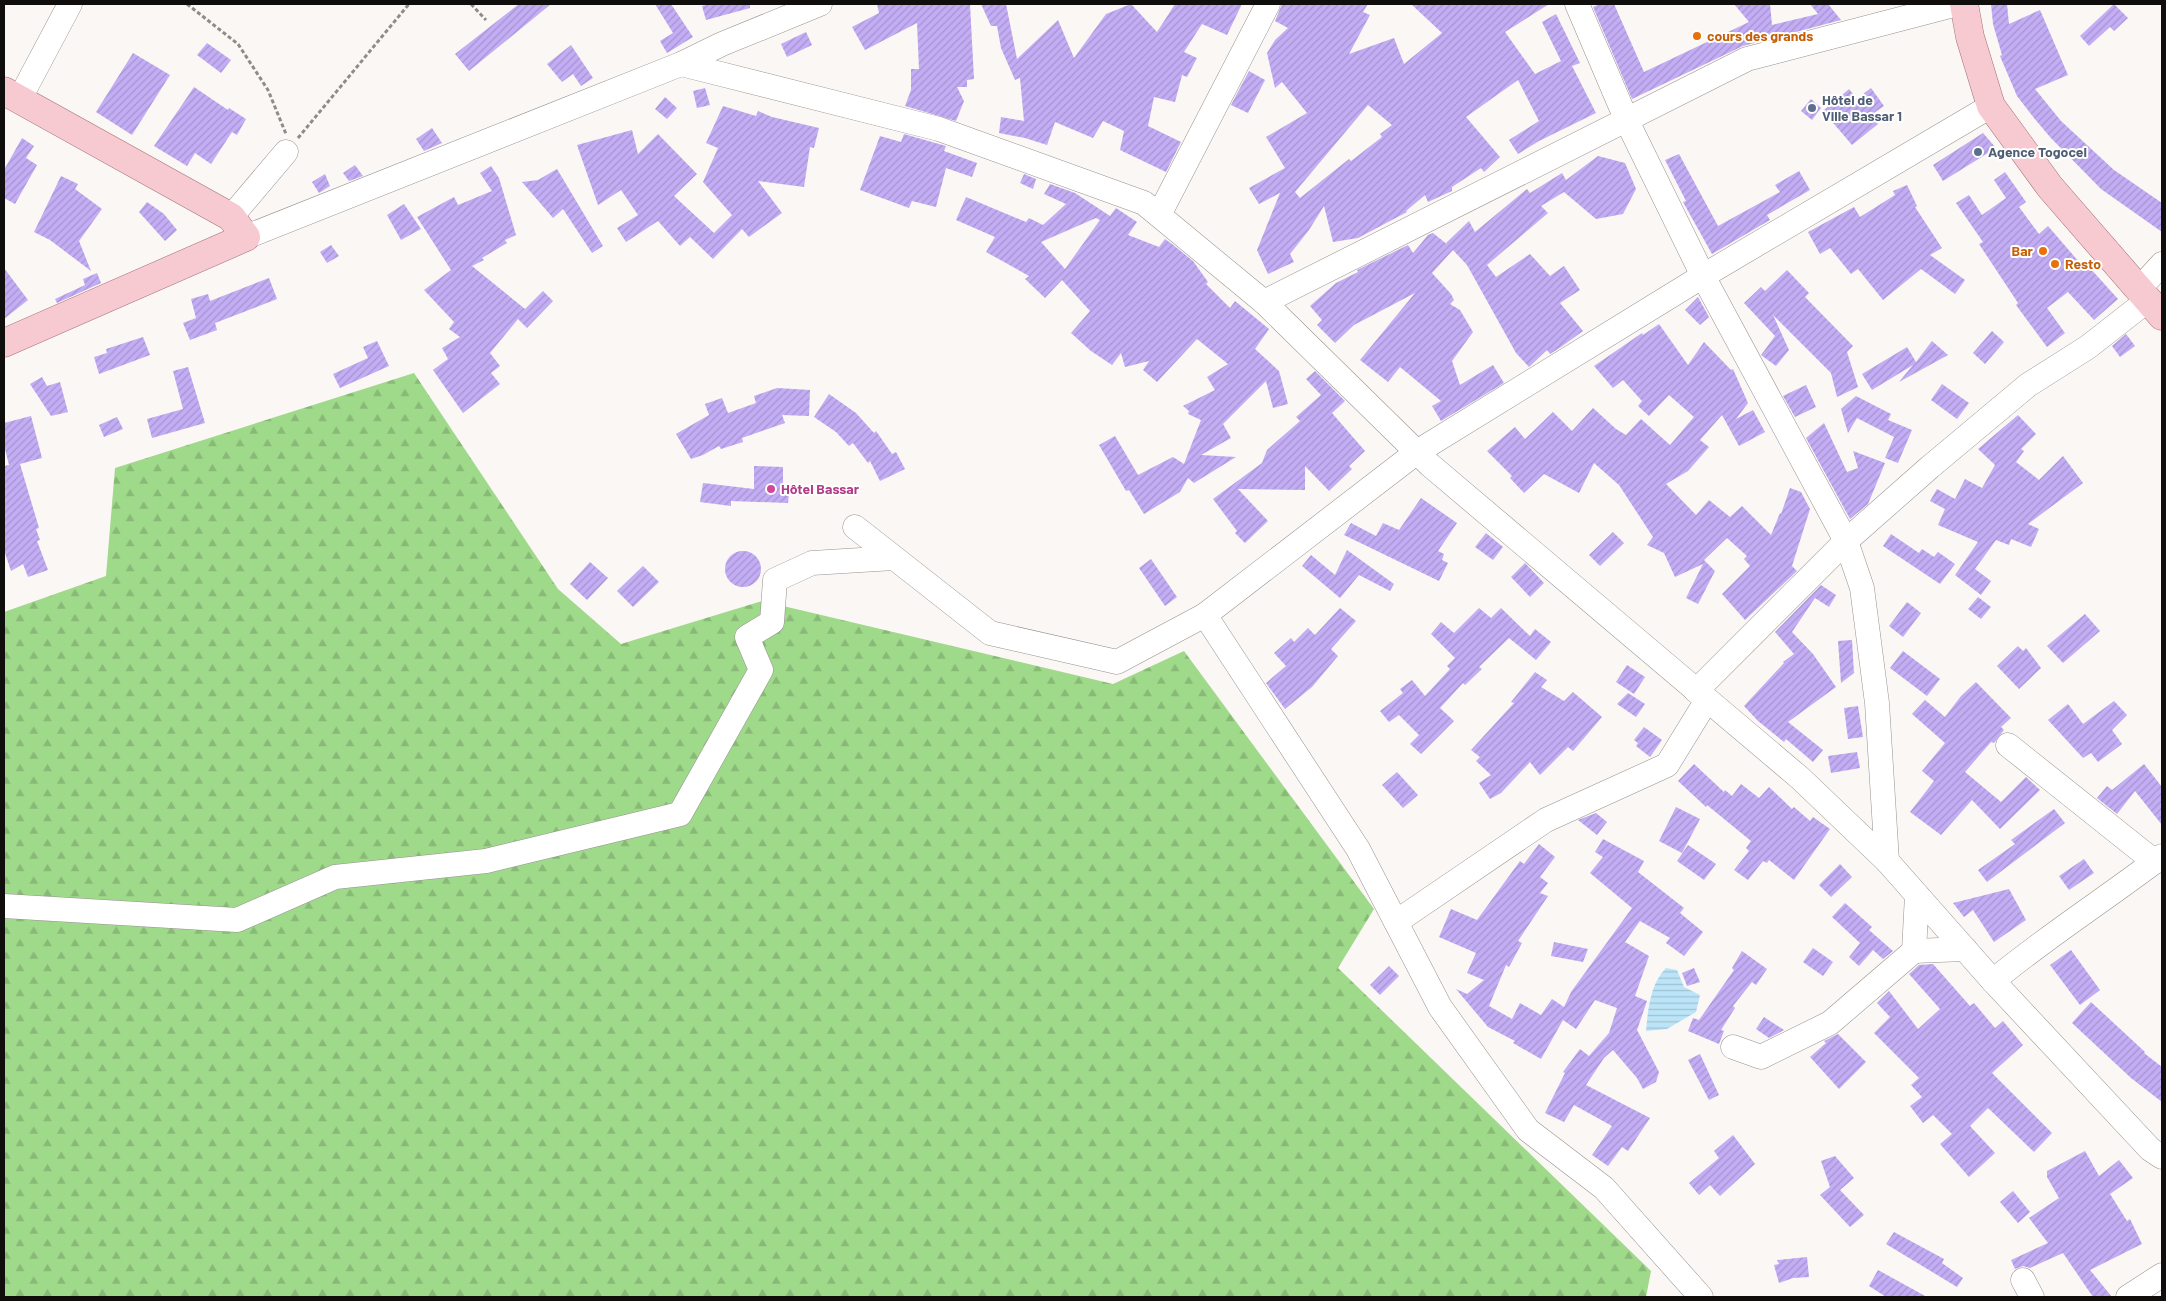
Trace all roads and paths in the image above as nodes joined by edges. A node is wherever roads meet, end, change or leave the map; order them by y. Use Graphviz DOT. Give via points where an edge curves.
graph roads {
  1 [pos="70,4"];
  2 [pos="187,4"];
  3 [pos="409,4"];
  4 [pos="471,4"];
  5 [pos="820,4"];
  6 [pos="1268,4"];
  7 [pos="1577,4"];
  8 [pos="1958,4"];
  9 [pos="1964,4"];
  10 [pos="486,20"];
  11 [pos="681,64"];
  12 [pos="11,95"];
  13 [pos="1991,106"];
  14 [pos="1627,121"];
  15 [pos="286,152"];
  16 [pos="1159,215"];
  17 [pos="238,227"];
  18 [pos="2162,264"];
  19 [pos="1702,276"];
  20 [pos="1264,302"];
  21 [pos="2150,302"];
  22 [pos="4,343"];
  23 [pos="1417,452"];
  24 [pos="855,527"];
  25 [pos="1846,541"];
  26 [pos="894,558"];
  27 [pos="1205,615"];
  28 [pos="1701,696"];
  29 [pos="2008,745"];
  30 [pos="2159,859"];
  31 [pos="1887,861"];
  32 [pos="1917,895"];
  33 [pos="4,906"];
  34 [pos="1396,922"];
  35 [pos="1965,949"];
  36 [pos="1914,951"];
  37 [pos="1993,981"];
  38 [pos="1733,1047"];
  39 [pos="2162,1157"];
  40 [pos="2162,1275"];
  41 [pos="1701,1297"];
  42 [pos="2128,1297"];
  1 -- 12 [label="street"];
  2 -- 15 [label="path" via="238,44 268,90 287,138"];
  3 -- 15 [label="path"];
  4 -- 10 [label="path"];
  5 -- 11 [label="street"];
  6 -- 16 [label="street"];
  7 -- 14 [label="street"];
  8 -- 14 [label="street" via="1746,59"];
  9 -- 13 [label="main road" via="1970,37"];
  11 -- 16 [label="street" via="939,129 1144,203"];
  11 -- 17 [label="street"];
  12 -- 17 [label="main road"];
  13 -- 19 [label="street"];
  13 -- 21 [label="main road" via="2050,187"];
  14 -- 19 [label="street"];
  14 -- 20 [label="street"];
  15 -- 17 [label="street"];
  16 -- 20 [label="street"];
  17 -- 22 [label="main road"];
  18 -- 21 [label="street"];
  19 -- 23 [label="street"];
  19 -- 25 [label="street"];
  20 -- 23 [label="street"];
  21 -- 25 [label="street" via="2028,385"];
  23 -- 27 [label="street"];
  23 -- 28 [label="street"];
  24 -- 26 [label="street"];
  25 -- 28 [label="street"];
  25 -- 31 [label="street" via="1862,588 1877,702"];
  26 -- 27 [label="street" via="990,633 1117,662"];
  26 -- 33 [label="street" via="812,563 775,580 772,622 747,637 761,670 680,814 486,861 334,876 237,920"];
  27 -- 34 [label="street" via="1358,849"];
  28 -- 31 [label="street" via="1800,778"];
  28 -- 34 [label="street" via="1667,765 1546,820"];
  29 -- 30 [label="street"];
  30 -- 37 [label="street"];
  31 -- 32 [label="street"];
  32 -- 35 [label="street"];
  32 -- 36 [label="street"];
  34 -- 41 [label="street" via="1440,1007 1528,1130 1604,1188"];
  35 -- 36 [label="street"];
  35 -- 37 [label="street"];
  36 -- 38 [label="street" via="1830,1022 1761,1057"];
  37 -- 39 [label="street" via="2150,1149"];
  40 -- 42 [label="street"];
}
